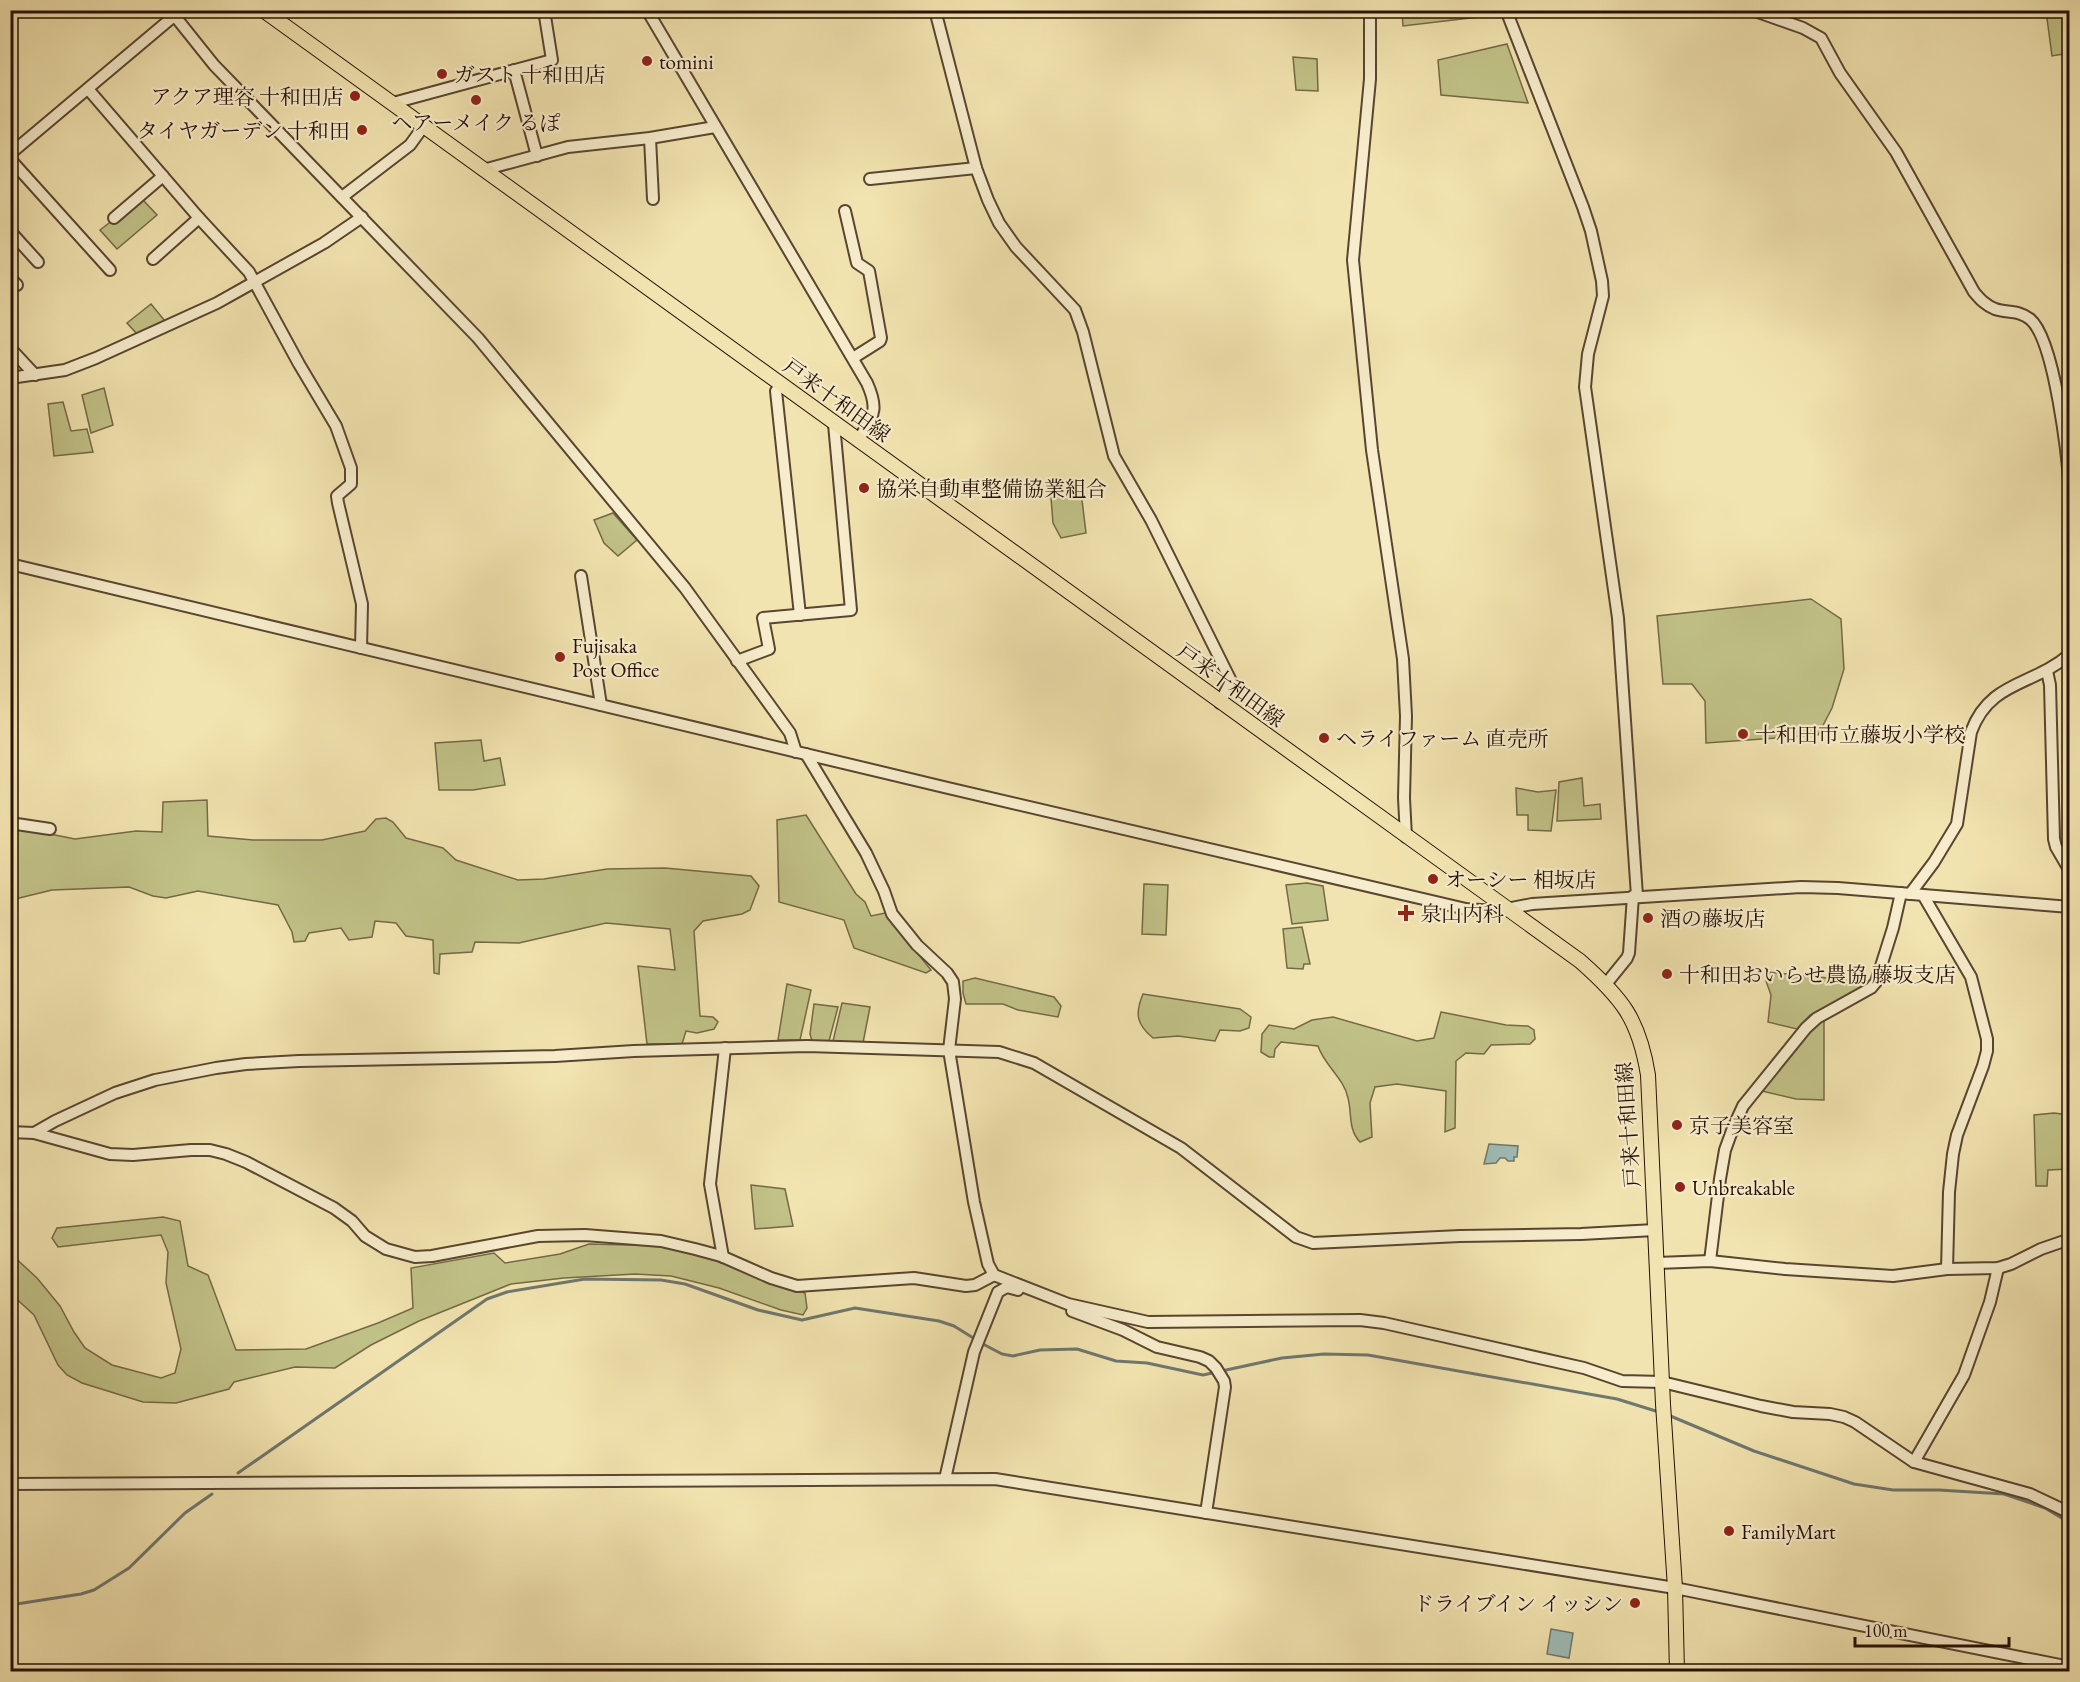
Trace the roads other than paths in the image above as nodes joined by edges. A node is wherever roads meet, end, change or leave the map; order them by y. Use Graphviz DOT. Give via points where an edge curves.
graph roads {
  1 [pos="263,10"];
  2 [pos="544,10"];
  3 [pos="647,10"];
  4 [pos="935,10"];
  5 [pos="1370,10"];
  6 [pos="1506,10"];
  7 [pos="1752,10"];
  8 [pos="172,14"];
  9 [pos="514,70"];
  10 [pos="88,89"];
  11 [pos="393,104"];
  12 [pos="423,127"];
  13 [pos="715,127"];
  14 [pos="650,138"];
  15 [pos="10,154"];
  16 [pos="537,156"];
  17 [pos="10,159"];
  18 [pos="976,168"];
  19 [pos="483,170"];
  20 [pos="163,176"];
  21 [pos="870,179"];
  22 [pos="342,197"];
  23 [pos="652,199"];
  24 [pos="845,211"];
  25 [pos="362,217"];
  26 [pos="114,218"];
  27 [pos="199,218"];
  28 [pos="10,231"];
  29 [pos="153,259"];
  30 [pos="38,262"];
  31 [pos="110,270"];
  32 [pos="254,282"];
  33 [pos="10,348"];
  34 [pos="853,358"];
  35 [pos="34,375"];
  36 [pos="10,378"];
  37 [pos="780,386"];
  38 [pos="834,424"];
  39 [pos="858,441"];
  40 [pos="2070,493"];
  41 [pos="10,564"];
  42 [pos="581,576"];
  43 [pos="800,615"];
  44 [pos="361,648"];
  45 [pos="2070,654"];
  46 [pos="737,660"];
  47 [pos="2047,671"];
  48 [pos="1220,703"];
  49 [pos="601,705"];
  50 [pos="801,753"];
  51 [pos="10,823"];
  52 [pos="50,829"];
  53 [pos="1406,837"];
  54 [pos="2070,871"];
  55 [pos="1905,893"];
  56 [pos="1923,895"];
  57 [pos="1635,896"];
  58 [pos="2070,907"];
  59 [pos="1508,910"];
  60 [pos="1606,984"];
  61 [pos="725,1048"];
  62 [pos="949,1050"];
  63 [pos="10,1132"];
  64 [pos="34,1133"];
  65 [pos="1655,1230"];
  66 [pos="2070,1239"];
  67 [pos="723,1257"];
  68 [pos="1710,1261"];
  69 [pos="1657,1263"];
  70 [pos="1998,1268"];
  71 [pos="1947,1269"];
  72 [pos="994,1275"];
  73 [pos="1033,1291"];
  74 [pos="1064,1302"];
  75 [pos="1662,1382"];
  76 [pos="1914,1462"];
  77 [pos="945,1479"];
  78 [pos="10,1484"];
  79 [pos="2070,1513"];
  80 [pos="1206,1514"];
  81 [pos="1675,1588"];
  82 [pos="2070,1667"];
  83 [pos="1677,1671"];
  1 -- 11 [label="main road, 戸来十和田線"];
  2 -- 9 [label="street" via="552,60"];
  3 -- 13 [label="street"];
  4 -- 18 [label="street"];
  5 -- 53 [label="street" via="1370,80 1353,260 1372,450 1403,659"];
  6 -- 57 [label="street" via="1592,231 1602,281 1603,296 1588,354 1585,387 1618,618"];
  7 -- 40 [label="street" via="1821,38 1840,73 1896,152 1974,292 1996,310 2022,314 2038,329 2053,376 2065,436"];
  8 -- 10 [label="street"];
  8 -- 22 [label="street" via="214,65"];
  9 -- 11 [label="street"];
  9 -- 16 [label="street"];
  10 -- 15 [label="street"];
  10 -- 20 [label="street"];
  11 -- 12 [label="main road, 戸来十和田線"];
  12 -- 19 [label="main road, 戸来十和田線"];
  12 -- 22 [label="street" via="410,145"];
  13 -- 14 [label="street"];
  13 -- 34 [label="street"];
  14 -- 16 [label="street" via="567,147"];
  14 -- 23 [label="street"];
  16 -- 19 [label="street"];
  17 -- 31 [label="street"];
  18 -- 21 [label="street"];
  18 -- 48 [label="street" via="999,223 1016,248 1075,310 1114,456 1151,520 1231,681"];
  19 -- 37 [label="main road, 戸来十和田線"];
  20 -- 26 [label="street"];
  20 -- 27 [label="street"];
  22 -- 25 [label="street"];
  24 -- 34 [label="street" via="857,263 869,272 881,338"];
  25 -- 32 [label="street"];
  25 -- 46 [label="street" via="478,338 685,588"];
  27 -- 29 [label="street"];
  27 -- 32 [label="street"];
  28 -- 30 [label="street"];
  32 -- 35 [label="street" via="96,358 65,370"];
  32 -- 44 [label="street" via="336,426 351,468 351,484 337,496 362,604"];
  33 -- 35 [label="street"];
  34 -- 39 [label="street" via="875,405"];
  35 -- 36 [label="street"];
  37 -- 38 [label="main road, 戸来十和田線"];
  37 -- 43 [label="street" via="776,392"];
  38 -- 39 [label="main road, 戸来十和田線"];
  38 -- 43 [label="street" via="851,610"];
  39 -- 48 [label="main road, 戸来十和田線"];
  41 -- 44 [label="street"];
  42 -- 49 [label="street"];
  43 -- 46 [label="street" via="763,618 769,648"];
  44 -- 49 [label="street"];
  45 -- 47 [label="street"];
  46 -- 50 [label="street"];
  47 -- 54 [label="street" via="2054,839"];
  47 -- 55 [label="street" via="2004,690 1986,704 1974,722 1957,824 1934,862"];
  48 -- 53 [label="main road, 戸来十和田線"];
  49 -- 50 [label="street"];
  50 -- 59 [label="street" via="1466,909"];
  50 -- 62 [label="street" via="866,853 892,914 952,982 955,999"];
  51 -- 52 [label="street"];
  53 -- 59 [label="main road, 戸来十和田線"];
  55 -- 56 [label="street"];
  55 -- 57 [label="street" via="1801,887"];
  55 -- 68 [label="street" via="1876,982 1806,1028 1743,1106 1725,1150"];
  56 -- 58 [label="street"];
  56 -- 71 [label="street" via="1971,977 1987,1040 1983,1066 1953,1154"];
  57 -- 59 [label="street" via="1532,903"];
  57 -- 60 [label="street" via="1629,953"];
  59 -- 60 [label="main road, 戸来十和田線"];
  60 -- 65 [label="main road, 戸来十和田線" via="1632,1018 1645,1053"];
  61 -- 62 [label="street"];
  61 -- 64 [label="street" via="521,1058 299,1061 216,1068 114,1093"];
  61 -- 67 [label="street" via="710,1184"];
  62 -- 65 [label="street" via="999,1052 1034,1064 1180,1148 1296,1237 1313,1243"];
  62 -- 72 [label="street" via="974,1202"];
  63 -- 64 [label="street"];
  64 -- 67 [label="street" via="110,1154 191,1150 226,1154 334,1208 375,1244 415,1257 556,1235 661,1241"];
  65 -- 69 [label="main road, 戸来十和田線"];
  66 -- 70 [label="street"];
  67 -- 72 [label="street" via="797,1286 914,1278 966,1286"];
  68 -- 69 [label="street"];
  68 -- 71 [label="street" via="1875,1276"];
  69 -- 75 [label="main road, 戸来十和田線"];
  70 -- 71 [label="street"];
  70 -- 76 [label="street" via="1964,1375"];
  72 -- 73 [label="street"];
  73 -- 74 [label="street"];
  73 -- 77 [label="street" via="1007,1287 998,1292 979,1340"];
  74 -- 75 [label="street" via="1148,1322 1384,1323 1584,1368 1622,1381"];
  74 -- 80 [label="street" via="1069,1309 1157,1347 1200,1357 1218,1371 1224,1381 1224,1402"];
  75 -- 76 [label="street" via="1761,1406 1844,1417"];
  75 -- 81 [label="main road, 戸来十和田線"];
  76 -- 79 [label="street" via="2030,1494"];
  77 -- 78 [label="street"];
  77 -- 80 [label="street" via="995,1479"];
  80 -- 81 [label="street"];
  81 -- 82 [label="street"];
  81 -- 83 [label="main road, 戸来十和田線"];
}
